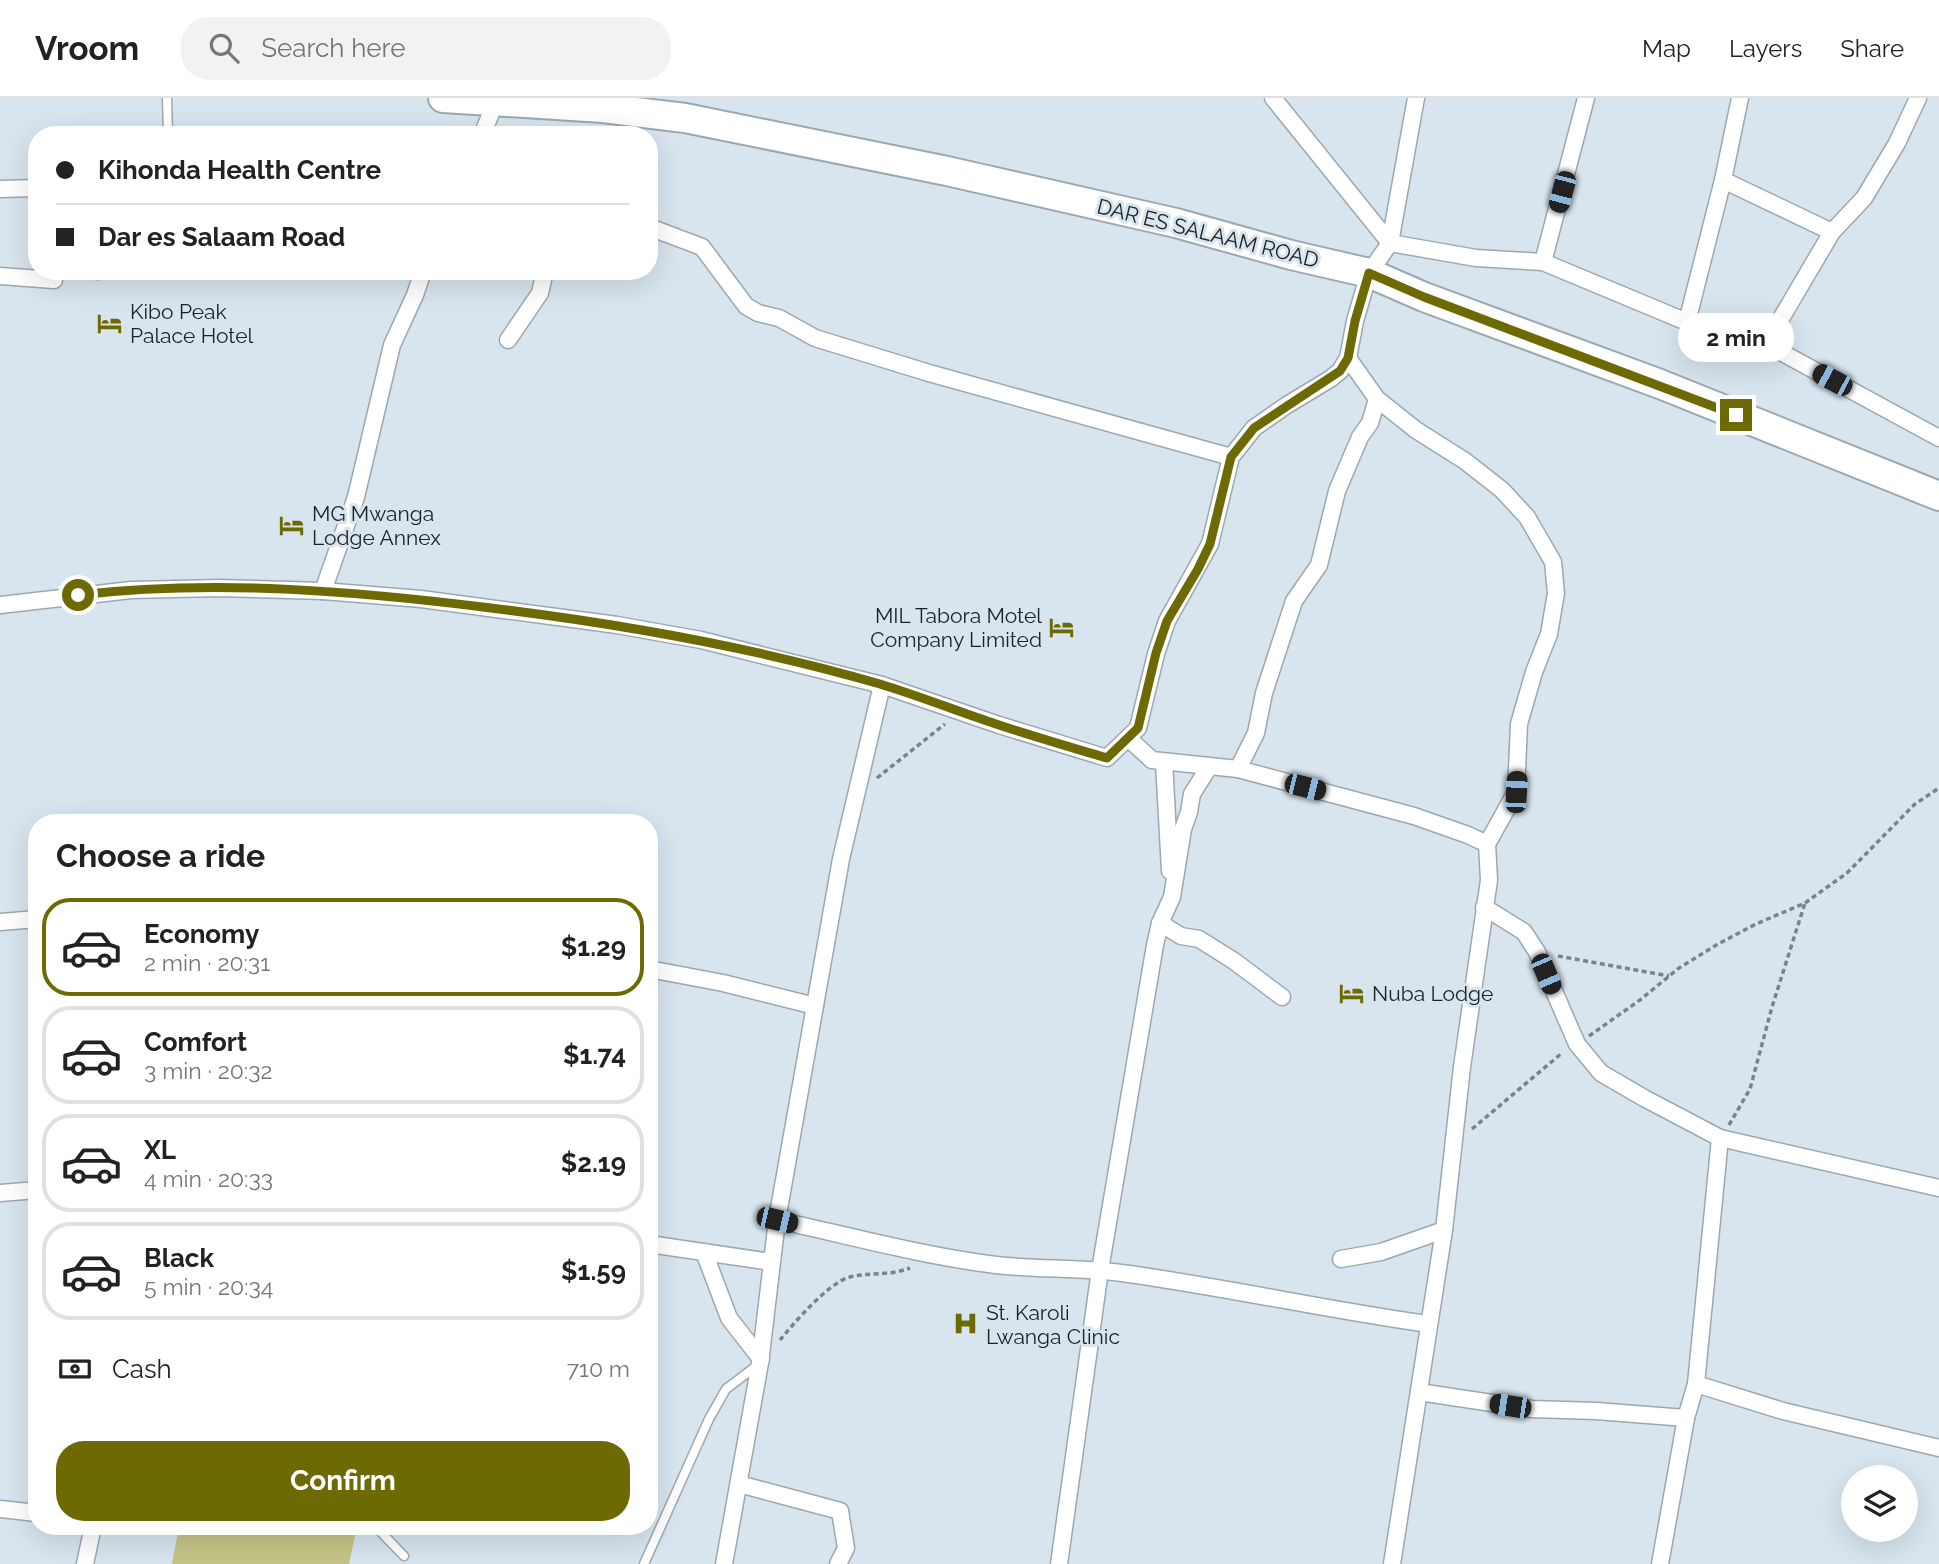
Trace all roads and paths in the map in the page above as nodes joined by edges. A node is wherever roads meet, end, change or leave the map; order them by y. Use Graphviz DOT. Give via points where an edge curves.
graph roads {
  1 [pos="167,98"];
  2 [pos="443,98"];
  3 [pos="1273,98"];
  4 [pos="1416,98"];
  5 [pos="1586,98"];
  6 [pos="1740,98"];
  7 [pos="1918,98"];
  8 [pos="496,101"];
  9 [pos="687,108"];
  10 [pos="168,126"];
  11 [pos="486,126"];
  12 [pos="1723,180"];
  13 [pos="28,188"];
  14 [pos="0,190"];
  15 [pos="658,230"];
  16 [pos="1832,232"];
  17 [pos="1390,243"];
  18 [pos="1543,262"];
  19 [pos="1369,273"];
  20 [pos="0,276"];
  21 [pos="28,278"];
  22 [pos="420,280"];
  23 [pos="543,280"];
  24 [pos="1687,322"];
  25 [pos="508,340"];
  26 [pos="1766,344"];
  27 [pos="1348,358"];
  28 [pos="1377,399"];
  29 [pos="1939,438"];
  30 [pos="1231,457"];
  31 [pos="1939,496"];
  32 [pos="323,591"];
  33 [pos="0,605"];
  34 [pos="881,685"];
  35 [pos="960,712"];
  36 [pos="1128,738"];
  37 [pos="1164,762"];
  38 [pos="1209,767"];
  39 [pos="1238,769"];
  40 [pos="1939,788"];
  41 [pos="855,796"];
  42 [pos="1487,844"];
  43 [pos="1172,897"];
  44 [pos="1805,903"];
  45 [pos="1484,907"];
  46 [pos="28,920"];
  47 [pos="0,922"];
  48 [pos="1160,923"];
  49 [pos="1537,952"];
  50 [pos="658,971"];
  51 [pos="1670,976"];
  52 [pos="1282,997"];
  53 [pos="814,1006"];
  54 [pos="1577,1044"];
  55 [pos="1720,1138"];
  56 [pos="1452,1146"];
  57 [pos="1939,1188"];
  58 [pos="28,1191"];
  59 [pos="0,1193"];
  60 [pos="777,1220"];
  61 [pos="1444,1230"];
  62 [pos="658,1245"];
  63 [pos="704,1252"];
  64 [pos="944,1256"];
  65 [pos="1341,1259"];
  66 [pos="771,1262"];
  67 [pos="1100,1269"];
  68 [pos="1428,1324"];
  69 [pos="761,1361"];
  70 [pos="1696,1384"];
  71 [pos="1419,1392"];
  72 [pos="1686,1418"];
  73 [pos="1939,1448"];
  74 [pos="739,1484"];
  75 [pos="0,1509"];
  76 [pos="28,1512"];
  77 [pos="91,1535"];
  78 [pos="384,1535"];
  79 [pos="658,1535"];
  80 [pos="658,1535"];
  81 [pos="404,1556"];
  82 [pos="85,1564"];
  83 [pos="645,1564"];
  84 [pos="723,1564"];
  85 [pos="838,1564"];
  86 [pos="1059,1564"];
  87 [pos="1392,1564"];
  88 [pos="1660,1564"];
  1 -- 10 [label="lane"];
  2 -- 8 [label="highway, DAR ES SALAAM ROAD"];
  3 -- 17 [label="street"];
  4 -- 17 [label="street"];
  5 -- 18 [label="street"];
  6 -- 12 [label="street"];
  7 -- 16 [label="street" via="1864,198"];
  8 -- 9 [label="highway, DAR ES SALAAM ROAD"];
  8 -- 11 [label="street"];
  9 -- 19 [label="highway, DAR ES SALAAM ROAD"];
  12 -- 16 [label="street"];
  12 -- 24 [label="street"];
  13 -- 14 [label="street"];
  15 -- 30 [label="street" via="702,247 746,306 815,338"];
  16 -- 26 [label="street"];
  17 -- 18 [label="street" via="1475,258"];
  17 -- 19 [label="street"];
  18 -- 24 [label="street"];
  19 -- 27 [label="street"];
  19 -- 31 [label="highway, DAR ES SALAAM ROAD"];
  20 -- 21 [label="street"];
  22 -- 32 [label="street" via="392,345 356,497"];
  23 -- 25 [label="street" via="540,293"];
  24 -- 26 [label="street"];
  26 -- 29 [label="street"];
  27 -- 28 [label="street"];
  27 -- 30 [label="street" via="1330,379 1254,428"];
  28 -- 39 [label="street" via="1337,491 1319,565 1294,601 1256,733"];
  28 -- 42 [label="street" via="1502,490 1532,523 1553,562 1554,610 1519,724 1516,792"];
  30 -- 36 [label="street" via="1210,544 1167,621 1138,728"];
  32 -- 33 [label="street" via="142,589"];
  32 -- 34 [label="street" via="617,625 727,646"];
  34 -- 35 [label="street"];
  34 -- 41 [label="street"];
  35 -- 36 [label="street" via="1107,758"];
  35 -- 41 [label="path"];
  36 -- 37 [label="street" via="1152,760"];
  37 -- 38 [label="street"];
  37 -- 43 [label="street"];
  38 -- 39 [label="street"];
  38 -- 43 [label="street" via="1192,794"];
  39 -- 42 [label="street" via="1414,816"];
  40 -- 44 [label="path" via="1915,804 1847,873"];
  41 -- 53 [label="street"];
  42 -- 45 [label="street" via="1489,880"];
  43 -- 48 [label="street"];
  44 -- 51 [label="path" via="1718,944"];
  44 -- 55 [label="path" via="1750,1089"];
  45 -- 49 [label="street" via="1524,932"];
  45 -- 56 [label="street"];
  46 -- 47 [label="street"];
  48 -- 52 [label="street" via="1181,936 1199,939"];
  48 -- 67 [label="street"];
  49 -- 51 [label="path"];
  49 -- 54 [label="street"];
  50 -- 53 [label="street"];
  51 -- 54 [label="path"];
  53 -- 60 [label="street"];
  54 -- 55 [label="street" via="1601,1073"];
  54 -- 56 [label="path"];
  55 -- 57 [label="street"];
  55 -- 70 [label="street"];
  56 -- 61 [label="street"];
  58 -- 59 [label="street"];
  60 -- 64 [label="street"];
  60 -- 66 [label="street"];
  61 -- 65 [label="street" via="1381,1252"];
  61 -- 68 [label="street"];
  62 -- 63 [label="street"];
  63 -- 66 [label="street"];
  63 -- 69 [label="street" via="729,1318"];
  64 -- 67 [label="street" via="998,1265"];
  64 -- 69 [label="path" via="894,1274 848,1278 798,1319"];
  66 -- 69 [label="street"];
  67 -- 68 [label="street"];
  67 -- 86 [label="street"];
  68 -- 71 [label="street"];
  69 -- 74 [label="street"];
  69 -- 80 [label="lane" via="726,1388"];
  70 -- 72 [label="street"];
  70 -- 73 [label="street" via="1783,1411"];
  71 -- 72 [label="street" via="1532,1409"];
  71 -- 87 [label="street"];
  72 -- 88 [label="street"];
  74 -- 84 [label="street"];
  74 -- 85 [label="street" via="840,1511 846,1548"];
  75 -- 76 [label="street"];
  77 -- 82 [label="street"];
  78 -- 81 [label="lane"];
  79 -- 83 [label="lane"];
}
